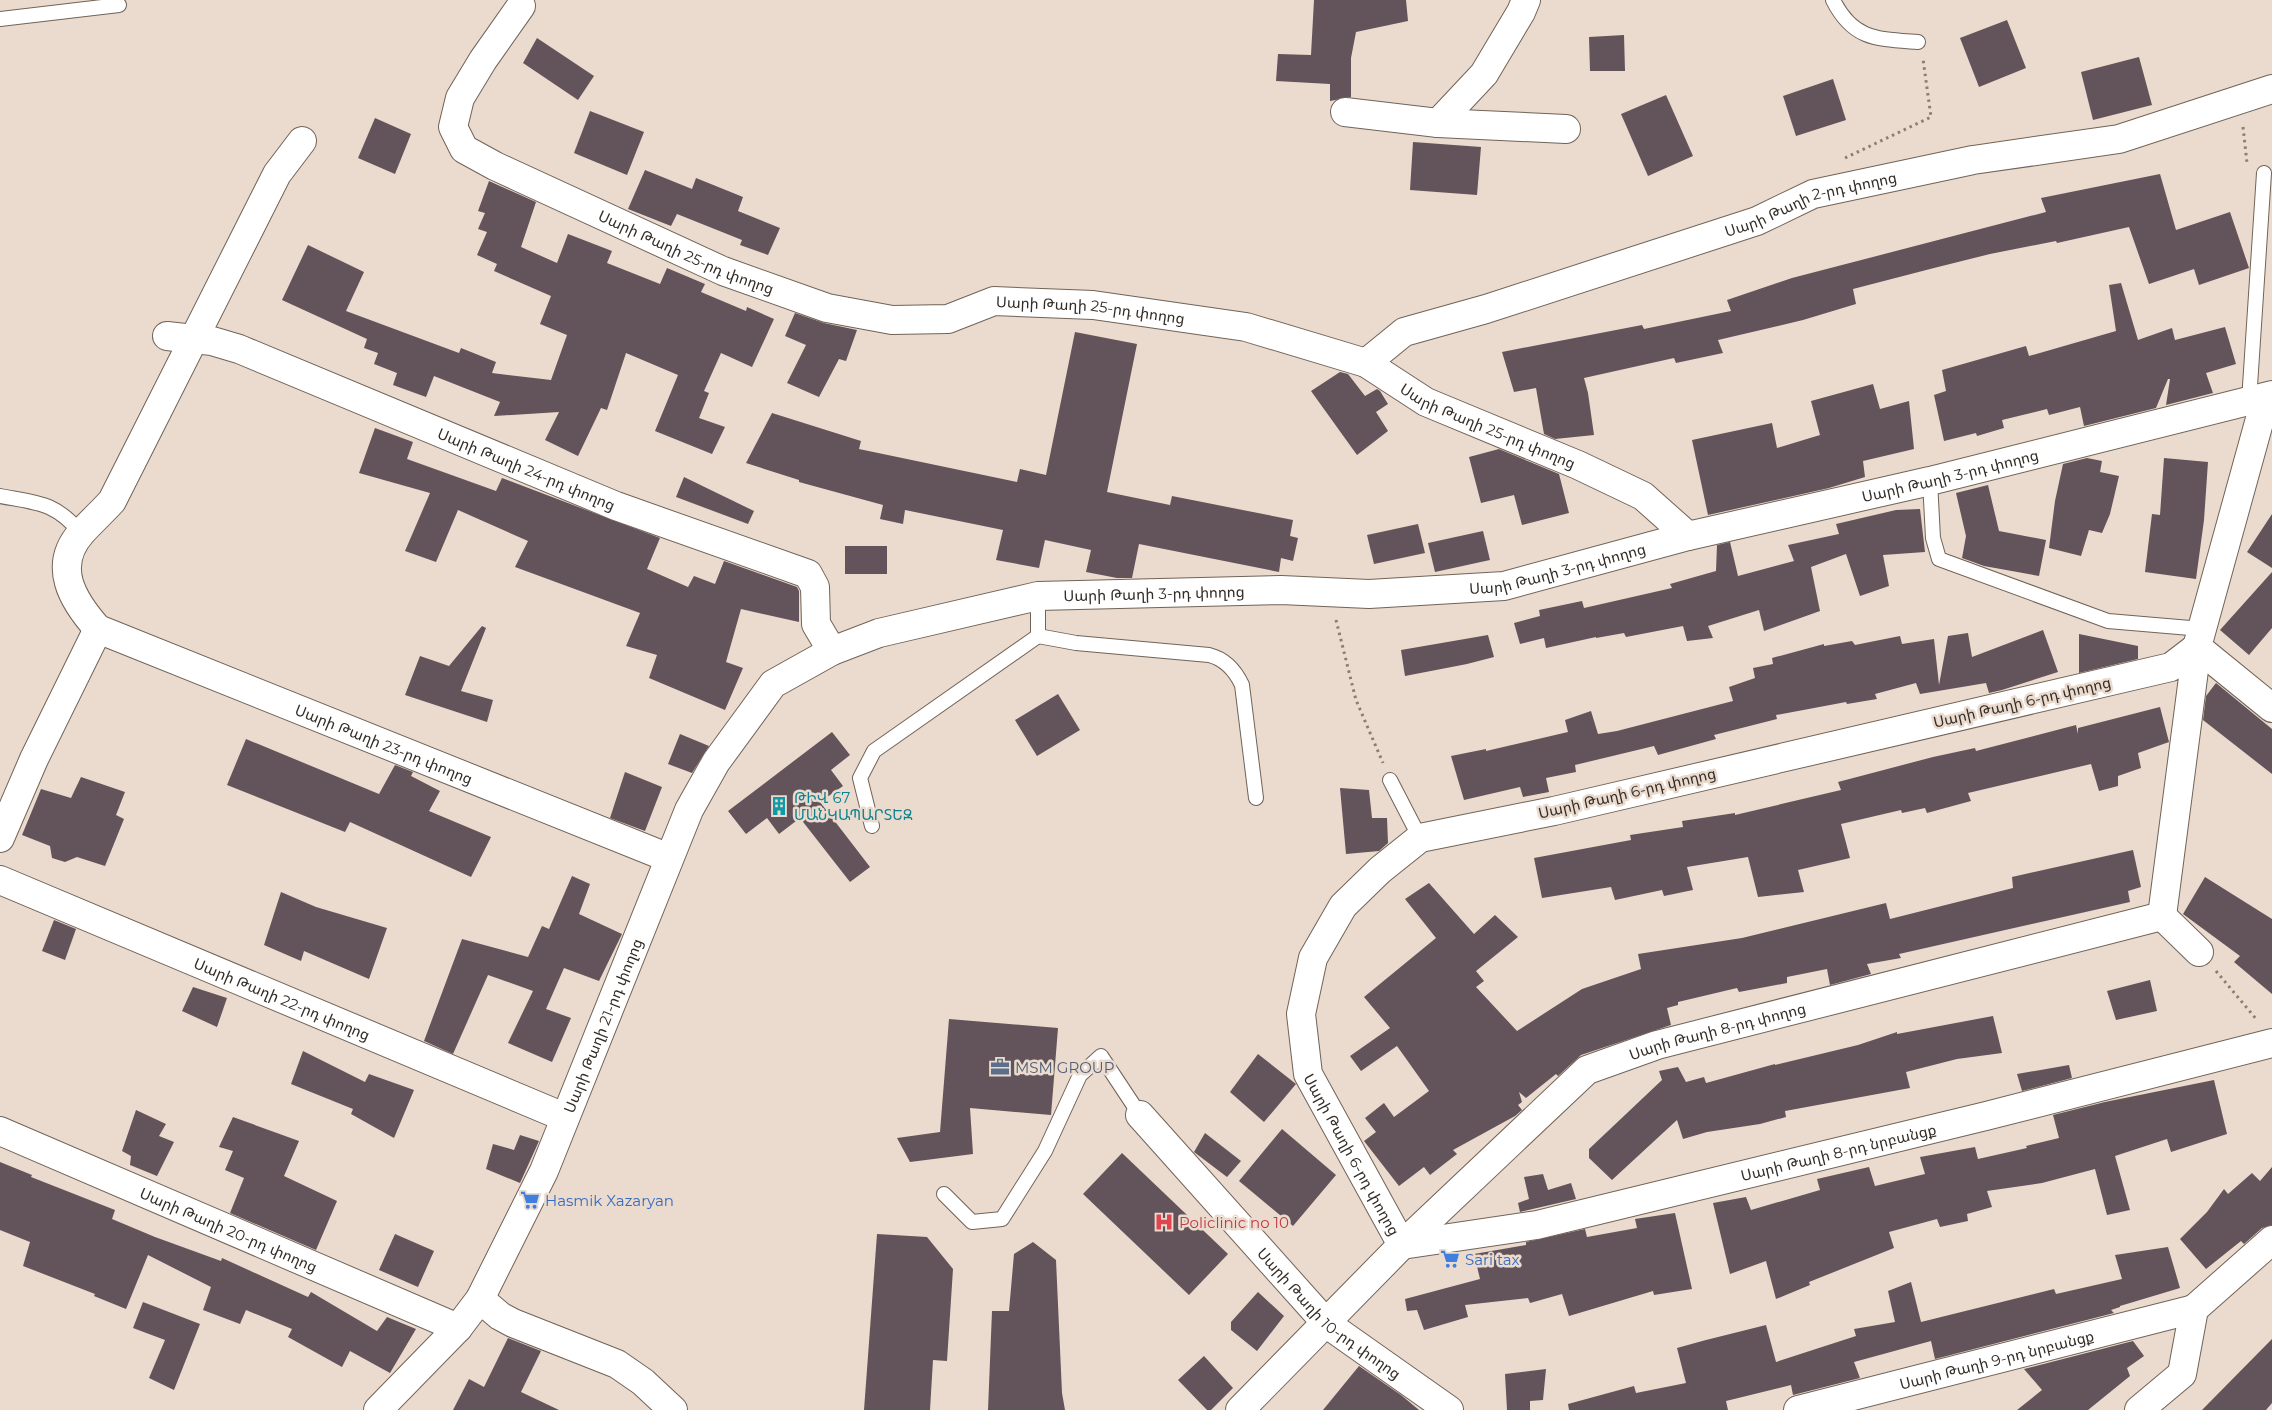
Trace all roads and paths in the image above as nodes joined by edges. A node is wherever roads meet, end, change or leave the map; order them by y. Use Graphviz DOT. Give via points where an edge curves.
graph roads {
  1 [pos="1526,0"];
  2 [pos="1833,0"];
  3 [pos="119,4"];
  4 [pos="521,6"];
  5 [pos="0,19"];
  6 [pos="1918,42"];
  7 [pos="2272,89"];
  8 [pos="2241,99"];
  9 [pos="1344,112"];
  10 [pos="1438,123"];
  11 [pos="1566,129"];
  12 [pos="302,141"];
  13 [pos="1839,161"];
  14 [pos="2257,172"];
  15 [pos="167,336"];
  16 [pos="194,339"];
  17 [pos="1366,363"];
  18 [pos="2262,398"];
  19 [pos="1930,482"];
  20 [pos="0,496"];
  21 [pos="81,533"];
  22 [pos="1688,536"];
  23 [pos="1038,596"];
  24 [pos="1336,617"];
  25 [pos="98,629"];
  26 [pos="1038,636"];
  27 [pos="2200,638"];
  28 [pos="832,651"];
  29 [pos="2272,708"];
  30 [pos="1390,780"];
  31 [pos="1256,798"];
  32 [pos="872,826"];
  33 [pos="0,838"];
  34 [pos="1420,838"];
  35 [pos="669,858"];
  36 [pos="0,880"];
  37 [pos="2162,916"];
  38 [pos="2199,952"];
  39 [pos="2266,1033"];
  40 [pos="1140,1115"];
  41 [pos="564,1117"];
  42 [pos="0,1131"];
  43 [pos="944,1194"];
  44 [pos="2272,1240"];
  45 [pos="1402,1245"];
  46 [pos="480,1299"];
  47 [pos="2194,1309"];
  48 [pos="1327,1324"];
  49 [pos="458,1328"];
  50 [pos="378,1410"];
  51 [pos="673,1410"];
  52 [pos="1240,1410"];
  53 [pos="1449,1410"];
  54 [pos="1798,1410"];
  55 [pos="2140,1410"];
  1 -- 10 [label="street" via="1484,74"];
  2 -- 6 [label="lane" via="1841,17 1859,33"];
  3 -- 5 [label="lane"];
  4 -- 17 [label="street, Սարի Թաղի 25-րդ փողոց" via="460,98 453,126 464,149 566,200 723,271 826,308 892,320 948,319 994,300 1093,305 1246,327"];
  6 -- 13 [label="path" via="1925,67 1931,117"];
  7 -- 8 [label="street, Սարի Թաղի 2-րդ փողոց"];
  8 -- 14 [label="path" via="2244,154"];
  8 -- 17 [label="street, Սարի Թաղի 2-րդ փողոց" via="2119,139 1973,160 1813,194 1757,222 1404,332"];
  9 -- 10 [label="street"];
  10 -- 11 [label="street"];
  12 -- 16 [label="street" via="276,174"];
  14 -- 18 [label="lane"];
  15 -- 16 [label="street, Սարի Թաղի 24-րդ փողոց"];
  16 -- 21 [label="street" via="112,500"];
  16 -- 28 [label="street, Սարի Թաղի 24-րդ փողոց" via="248,352 616,506 808,574 814,587 816,624"];
  17 -- 22 [label="street, Սարի Թաղի 25-րդ փողոց" via="1426,402 1578,465 1643,496"];
  18 -- 19 [label="street, Սարի Թաղի 3-րդ փողոց"];
  18 -- 27 [label="street"];
  19 -- 22 [label="street, Սարի Թաղի 3-րդ փողոց"];
  19 -- 27 [label="lane" via="1933,538 1938,559 2108,621"];
  20 -- 21 [label="lane" via="51,507 70,519"];
  21 -- 25 [label="street" via="70,555 68,582 74,600"];
  22 -- 23 [label="street, Սարի Թաղի 3-րդ փողոց" via="1504,586 1369,594 1281,590"];
  23 -- 26 [label="lane"];
  23 -- 28 [label="street, Սարի Թաղի 3-րդ փողոց" via="879,633"];
  24 -- 30 [label="path" via="1356,700"];
  25 -- 33 [label="street" via="34,759"];
  25 -- 35 [label="street, Սարի Թաղի 23-րդ փողոց"];
  26 -- 31 [label="lane" via="1076,643 1209,655 1225,662 1242,685"];
  26 -- 32 [label="lane" via="874,751 860,778"];
  27 -- 29 [label="street"];
  27 -- 34 [label="street, Սարի Թաղի 6-րդ փողոց" via="2171,667 1554,811"];
  27 -- 37 [label="street"];
  28 -- 35 [label="street, Սարի Թաղի 21-րդ փողոց" via="773,684 716,762 689,810"];
  30 -- 34 [label="lane"];
  34 -- 45 [label="street, Սարի Թաղի 6-րդ փողոց" via="1343,906 1313,958 1301,1014 1308,1074"];
  35 -- 41 [label="street, Սարի Թաղի 21-րդ փողոց"];
  36 -- 41 [label="street, Սարի Թաղի 22-րդ փողոց"];
  37 -- 38 [label="street"];
  37 -- 45 [label="street, Սարի Թաղի 8-րդ փողոց" via="1657,1045 1587,1070"];
  38 -- 39 [label="path"];
  39 -- 45 [label="street, Սարի Թաղի 8-րդ նրբանցք" via="1948,1126 1556,1221"];
  40 -- 43 [label="lane" via="1101,1056 1080,1075 1045,1151 1002,1219 972,1222"];
  40 -- 48 [label="street, Սարի Թաղի 10-րդ փողոց"];
  41 -- 46 [label="street, Սարի Թաղի 21-րդ փողոց" via="544,1171"];
  42 -- 49 [label="street, Սարի Թաղի 20-րդ փողոց"];
  44 -- 47 [label="street"];
  45 -- 48 [label="street, Սարի Թաղի 8-րդ փողոց"];
  46 -- 49 [label="street, Սարի Թաղի 21-րդ փողոց"];
  46 -- 51 [label="street" via="513,1323 617,1364 643,1382"];
  47 -- 54 [label="street, Սարի Թաղի 9-րդ նրբանցք"];
  47 -- 55 [label="street" via="2182,1374"];
  48 -- 52 [label="street, Սարի Թաղի 8-րդ փողոց"];
  48 -- 53 [label="street, Սարի Թաղի 10-րդ փողոց"];
  49 -- 50 [label="street, Սարի Թաղի 21-րդ փողոց"];
}
